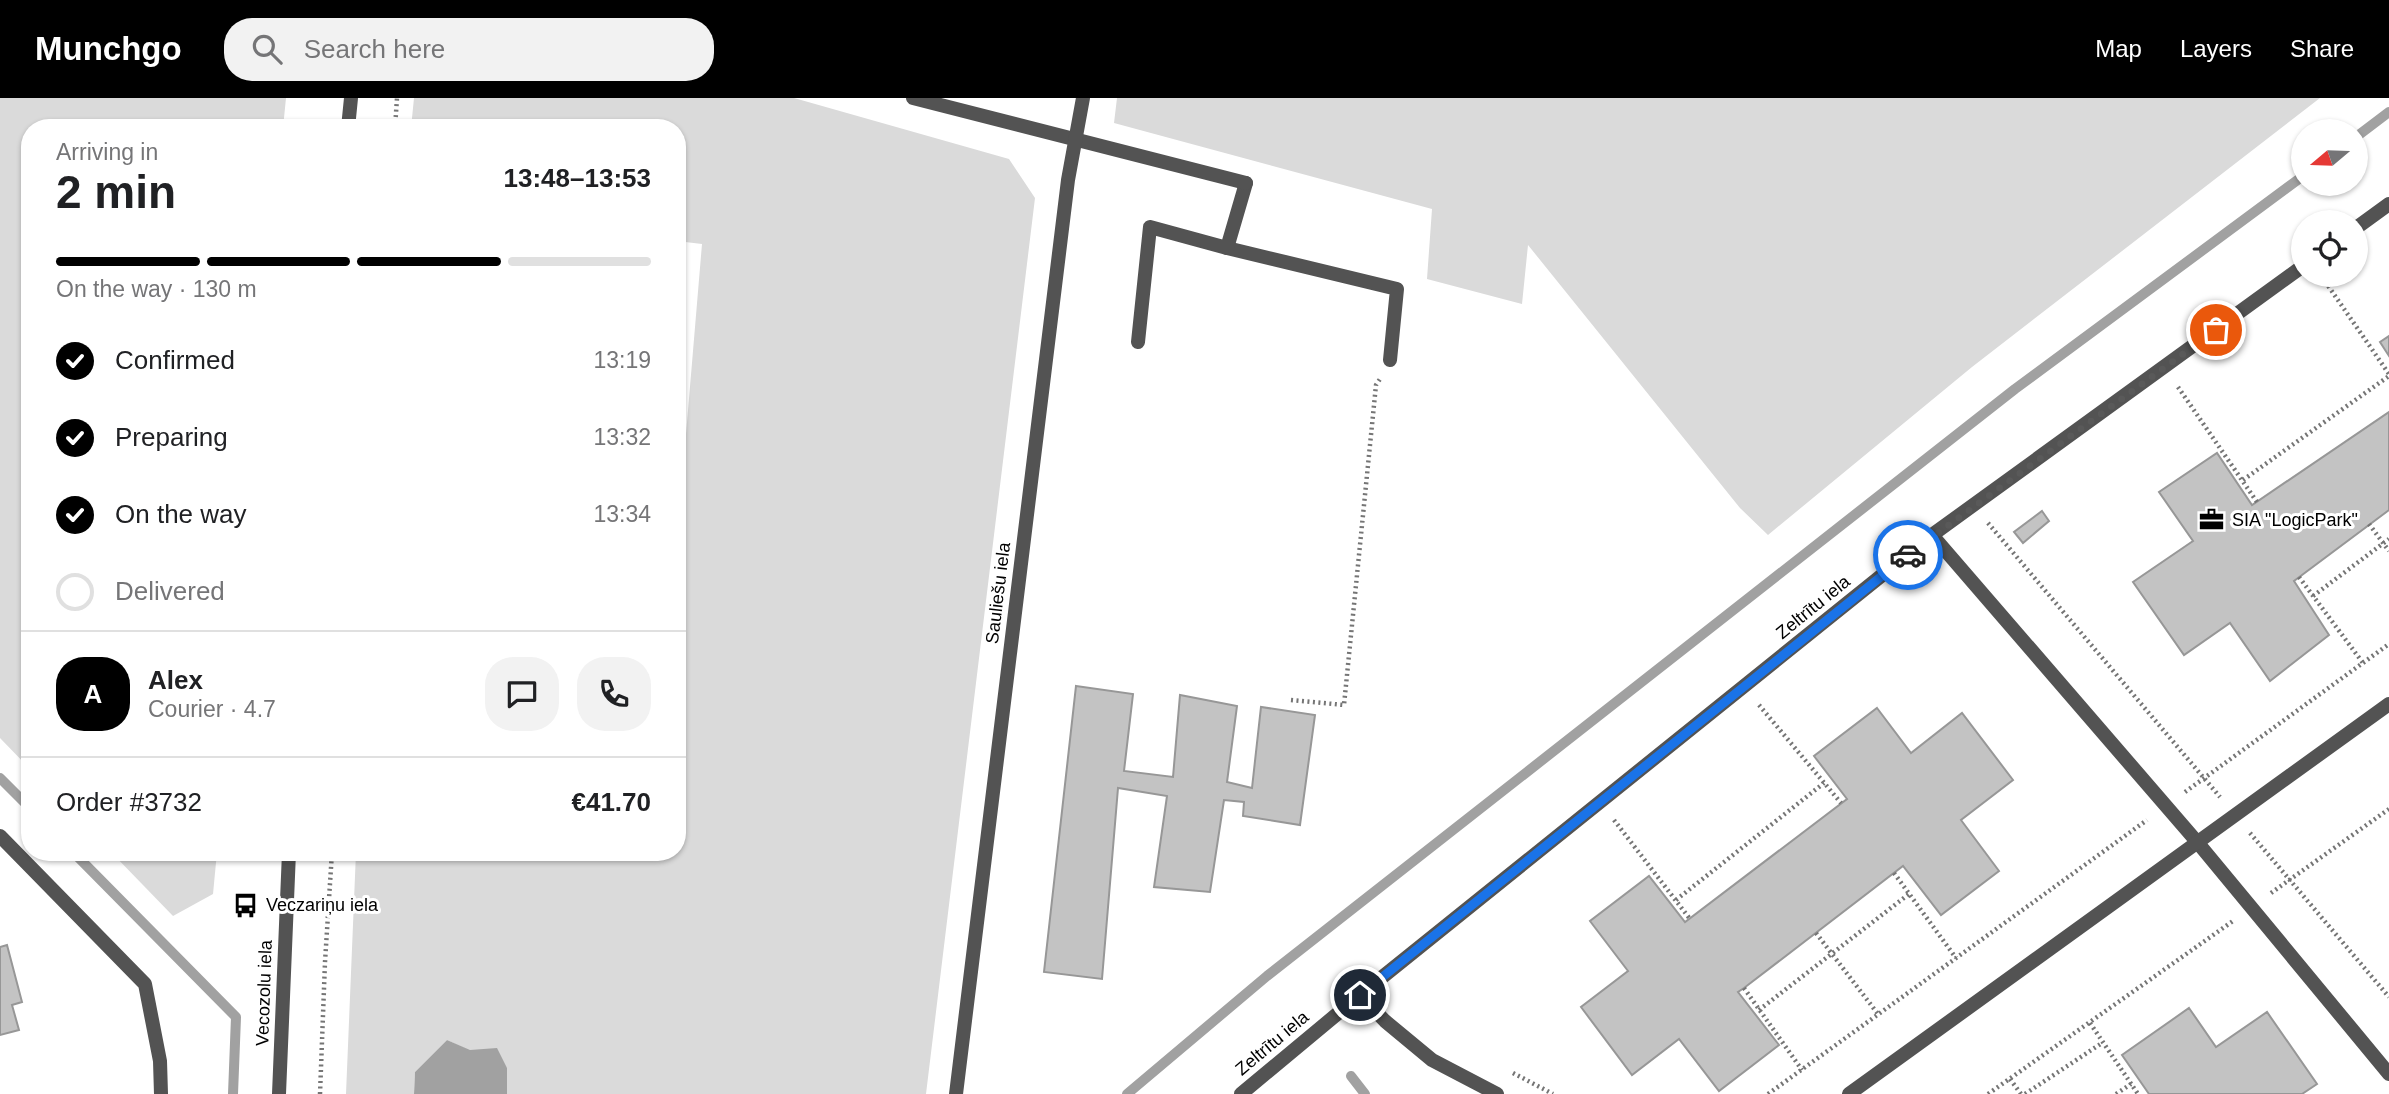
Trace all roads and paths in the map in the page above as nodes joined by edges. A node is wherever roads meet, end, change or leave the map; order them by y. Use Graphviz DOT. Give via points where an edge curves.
graph roads {
  1 [pos="351,98"];
  2 [pos="397,98"];
  3 [pos="913,98"];
  4 [pos="1083,98"];
  5 [pos="349,119"];
  6 [pos="395,119"];
  7 [pos="1077,138"];
  8 [pos="2389,204"];
  9 [pos="2368,219"];
  10 [pos="1227,248"];
  11 [pos="2291,275"];
  12 [pos="2329,287"];
  13 [pos="1138,342"];
  14 [pos="1390,360"];
  15 [pos="2389,375"];
  16 [pos="2175,383"];
  17 [pos="2243,480"];
  18 [pos="2258,502"];
  19 [pos="1986,520"];
  20 [pos="2369,524"];
  21 [pos="1933,535"];
  22 [pos="2389,539"];
  23 [pos="2383,544"];
  24 [pos="2389,551"];
  25 [pos="2299,577"];
  26 [pos="2313,596"];
  27 [pos="2389,644"];
  28 [pos="2363,663"];
  29 [pos="1291,700"];
  30 [pos="1756,701"];
  31 [pos="2389,704"];
  32 [pos="2204,777"];
  33 [pos="1824,783"];
  34 [pos="1841,803"];
  35 [pos="2166,806"];
  36 [pos="2389,809"];
  37 [pos="2236,816"];
  38 [pos="1614,819"];
  39 [pos="0,836"];
  40 [pos="2199,843"];
  41 [pos="21,857"];
  42 [pos="24,861"];
  43 [pos="289,861"];
  44 [pos="331,861"];
  45 [pos="1894,873"];
  46 [pos="2288,881"];
  47 [pos="1909,894"];
  48 [pos="1676,900"];
  49 [pos="2252,907"];
  50 [pos="1690,919"];
  51 [pos="1815,933"];
  52 [pos="1832,954"];
  53 [pos="1955,958"];
  54 [pos="1744,988"];
  55 [pos="1360,995"];
  56 [pos="2389,997"];
  57 [pos="1759,1010"];
  58 [pos="1878,1014"];
  59 [pos="2091,1023"];
  60 [pos="2102,1043"];
  61 [pos="1802,1070"];
  62 [pos="2389,1073"];
  63 [pos="2010,1079"];
  64 [pos="2131,1084"];
  65 [pos="161,1094"];
  66 [pos="279,1094"];
  67 [pos="320,1094"];
  68 [pos="956,1094"];
  69 [pos="1241,1094"];
  70 [pos="1497,1094"];
  71 [pos="1768,1094"];
  72 [pos="1849,1094"];
  73 [pos="1988,1094"];
  74 [pos="2023,1094"];
  75 [pos="2116,1094"];
  76 [pos="2138,1094"];
  1 -- 5 [label="street"];
  2 -- 6 [label="path"];
  3 -- 7 [label="street"];
  4 -- 7 [label="street, Sauliešu iela"];
  7 -- 10 [label="street" via="1246,183"];
  7 -- 68 [label="street, Sauliešu iela"];
  8 -- 9 [label="street"];
  10 -- 13 [label="street" via="1150,227"];
  10 -- 14 [label="street" via="1397,289"];
  11 -- 21 [label="street, Zeltrītu iela"];
  12 -- 15 [label="path"];
  14 -- 29 [label="path" via="1376,385 1344,705"];
  15 -- 17 [label="path"];
  16 -- 17 [label="path"];
  17 -- 18 [label="path"];
  19 -- 32 [label="path"];
  20 -- 23 [label="path"];
  21 -- 35 [label="street"];
  21 -- 55 [label="street, Zeltrītu iela"];
  22 -- 23 [label="path"];
  23 -- 24 [label="path"];
  23 -- 26 [label="path"];
  25 -- 26 [label="path"];
  26 -- 28 [label="path"];
  27 -- 28 [label="path"];
  28 -- 32 [label="path"];
  30 -- 33 [label="path"];
  31 -- 37 [label="street"];
  32 -- 35 [label="path"];
  32 -- 37 [label="path"];
  33 -- 34 [label="path"];
  33 -- 48 [label="path"];
  35 -- 40 [label="street"];
  35 -- 53 [label="path"];
  36 -- 46 [label="path"];
  37 -- 40 [label="street"];
  37 -- 46 [label="path"];
  38 -- 48 [label="path"];
  39 -- 41 [label="street"];
  40 -- 49 [label="street"];
  40 -- 72 [label="street"];
  42 -- 65 [label="street" via="145,984 160,1061"];
  43 -- 66 [label="street, Vecozolu iela"];
  44 -- 67 [label="path"];
  45 -- 47 [label="path"];
  46 -- 49 [label="path"];
  46 -- 56 [label="path"];
  47 -- 52 [label="path"];
  47 -- 53 [label="path"];
  48 -- 50 [label="path"];
  49 -- 59 [label="path"];
  49 -- 62 [label="street"];
  51 -- 52 [label="path"];
  52 -- 57 [label="path"];
  52 -- 58 [label="path"];
  53 -- 58 [label="path"];
  54 -- 57 [label="path"];
  55 -- 69 [label="street, Zeltrītu iela"];
  55 -- 70 [label="street" via="1432,1060"];
  57 -- 61 [label="path"];
  58 -- 61 [label="path"];
  59 -- 60 [label="path"];
  59 -- 63 [label="path"];
  60 -- 64 [label="path"];
  60 -- 74 [label="path"];
  61 -- 71 [label="path"];
  63 -- 73 [label="path"];
  63 -- 74 [label="path"];
  64 -- 75 [label="path"];
  64 -- 76 [label="path"];
}
